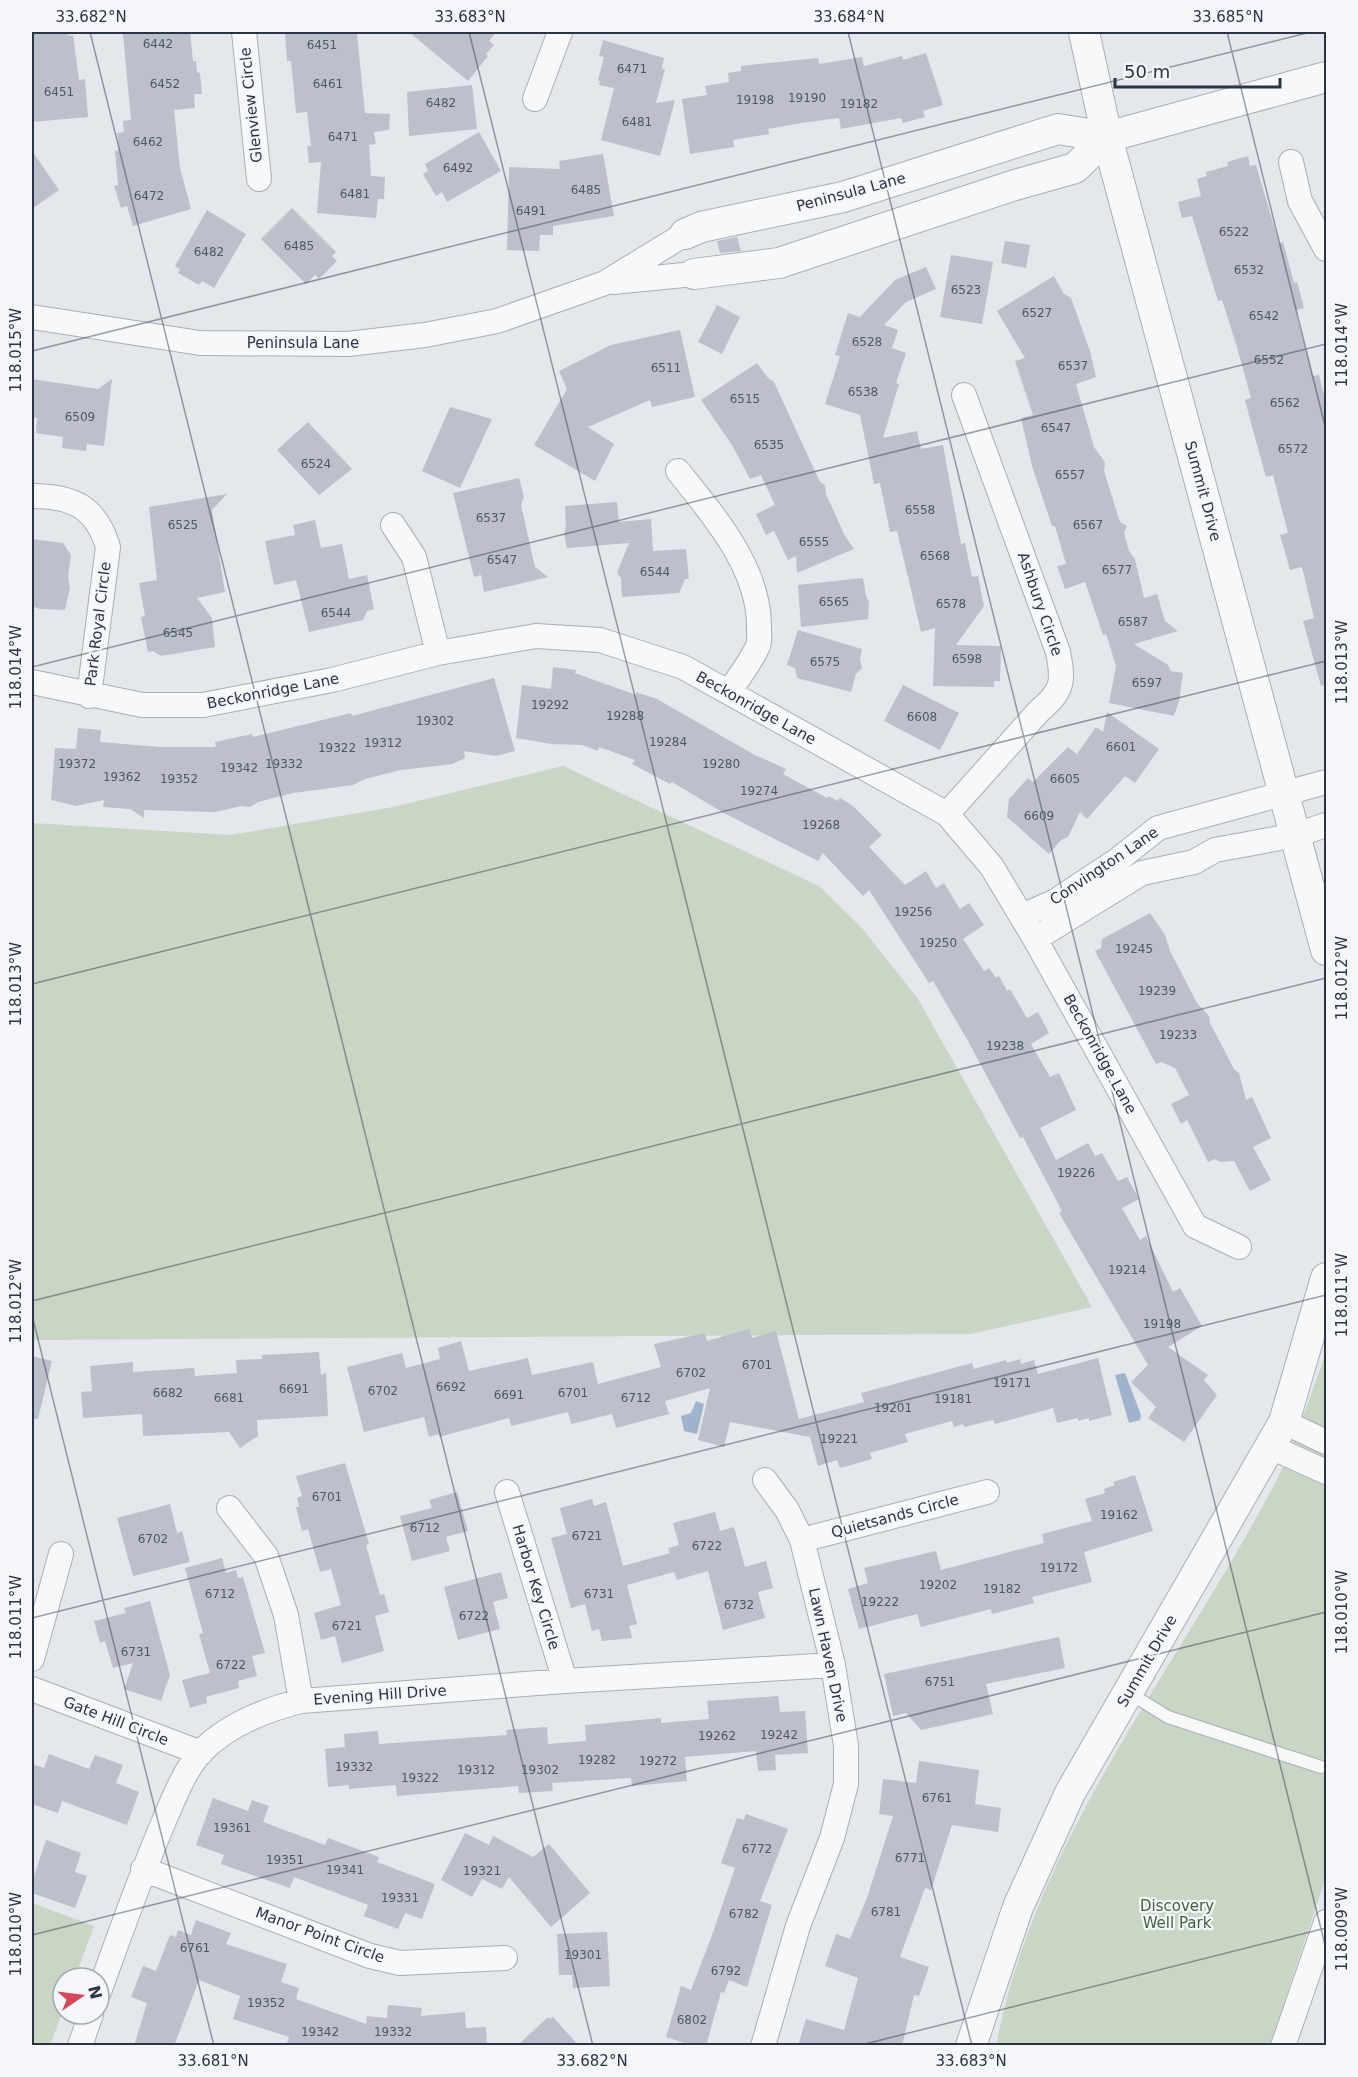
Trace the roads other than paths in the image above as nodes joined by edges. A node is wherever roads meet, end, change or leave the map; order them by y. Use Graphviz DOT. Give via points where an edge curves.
graph roads {
  1 [pos="244,32"];
  2 [pos="561,32"];
  3 [pos="1084,32"];
  4 [pos="1326,77"];
  5 [pos="535,99"];
  6 [pos="1107,137"];
  7 [pos="1290,162"];
  8 [pos="259,179"];
  9 [pos="843,197"];
  10 [pos="771,212"];
  11 [pos="693,230"];
  12 [pos="854,238"];
  13 [pos="1326,249"];
  14 [pos="784,261"];
  15 [pos="704,273"];
  16 [pos="604,283"];
  17 [pos="32,316"];
  18 [pos="964,395"];
  19 [pos="678,471"];
  20 [pos="32,496"];
  21 [pos="393,525"];
  22 [pos="438,654"];
  23 [pos="32,682"];
  24 [pos="729,693"];
  25 [pos="89,696"];
  26 [pos="1326,783"];
  27 [pos="1285,793"];
  28 [pos="947,814"];
  29 [pos="1198,818"];
  30 [pos="1326,825"];
  31 [pos="1296,835"];
  32 [pos="1144,840"];
  33 [pos="1209,854"];
  34 [pos="1156,871"];
  35 [pos="1022,916"];
  36 [pos="1035,939"];
  37 [pos="1326,950"];
  38 [pos="1239,1247"];
  39 [pos="1326,1278"];
  40 [pos="1277,1435"];
  41 [pos="1326,1442"];
  42 [pos="1326,1472"];
  43 [pos="765,1480"];
  44 [pos="507,1492"];
  45 [pos="987,1492"];
  46 [pos="229,1508"];
  47 [pos="802,1540"];
  48 [pos="61,1554"];
  49 [pos="32,1659"];
  50 [pos="834,1665"];
  51 [pos="565,1681"];
  52 [pos="32,1689"];
  53 [pos="1128,1693"];
  54 [pos="301,1701"];
  55 [pos="201,1753"];
  56 [pos="1321,1767"];
  57 [pos="143,1869"];
  58 [pos="1326,1922"];
  59 [pos="505,1958"];
  60 [pos="108,1966"];
  61 [pos="87,2026"];
  62 [pos="80,2046"];
  63 [pos="763,2046"];
  64 [pos="971,2046"];
  65 [pos="1283,2046"];
  1 -- 8 [label="street, Glenview Circle"];
  2 -- 5 [label="street"];
  3 -- 6 [label="street, Summit Drive"];
  4 -- 6 [label="street, Peninsula Lane"];
  6 -- 9 [label="street, Peninsula Lane" via="1058,129"];
  6 -- 12 [label="street, Peninsula Lane" via="1075,168"];
  6 -- 27 [label="street, Summit Drive"];
  7 -- 13 [label="street" via="1300,201"];
  9 -- 10 [label="street, Peninsula Lane"];
  9 -- 12 [label="street"];
  10 -- 11 [label="street, Peninsula Lane"];
  10 -- 14 [label="street"];
  11 -- 15 [label="street"];
  11 -- 16 [label="street, Peninsula Lane"];
  12 -- 14 [label="street, Peninsula Lane"];
  14 -- 15 [label="street, Peninsula Lane"];
  15 -- 16 [label="street, Peninsula Lane"];
  16 -- 17 [label="street, Peninsula Lane" via="496,321 348,344 200,343"];
  18 -- 28 [label="street, Ashbury Circle" via="1058,652 1061,685 1055,698"];
  19 -- 24 [label="street" via="720,524 755,598 759,644"];
  20 -- 25 [label="street, Park Royal Circle" via="63,499 86,508 101,525 108,547"];
  21 -- 22 [label="street" via="414,557"];
  22 -- 24 [label="street, Beckonridge Lane" via="536,636 600,640 683,668"];
  22 -- 25 [label="street, Beckonridge Lane" via="203,705 142,705"];
  23 -- 25 [label="street, Beckonridge Lane"];
  24 -- 28 [label="street, Beckonridge Lane"];
  26 -- 27 [label="street, Convington Lane"];
  27 -- 29 [label="street, Convington Lane"];
  27 -- 31 [label="street, Summit Drive"];
  28 -- 35 [label="street, Beckonridge Lane" via="992,867"];
  29 -- 32 [label="street, Convington Lane" via="1158,828"];
  29 -- 33 [label="street"];
  30 -- 31 [label="street, Convington Lane"];
  31 -- 33 [label="street, Convington Lane"];
  31 -- 37 [label="street, Summit Drive"];
  32 -- 34 [label="street"];
  32 -- 35 [label="street, Convington Lane" via="1054,902"];
  33 -- 34 [label="street, Convington Lane" via="1194,862"];
  34 -- 36 [label="street, Convington Lane" via="1142,873"];
  35 -- 36 [label="street, Beckonridge Lane"];
  36 -- 38 [label="street, Beckonridge Lane" via="1195,1226"];
  39 -- 40 [label="street, Summit Drive"];
  40 -- 41 [label="street"];
  40 -- 42 [label="street"];
  40 -- 53 [label="street, Summit Drive"];
  43 -- 47 [label="street, Lawn Haven Drive"];
  44 -- 51 [label="street, Harbor Key Circle"];
  45 -- 47 [label="street, Quietsands Circle"];
  46 -- 54 [label="street" via="266,1556 285,1615"];
  47 -- 50 [label="street, Lawn Haven Drive"];
  48 -- 49 [label="street"];
  50 -- 51 [label="street, Evening Hill Drive"];
  50 -- 63 [label="street, Lawn Haven Drive" via="846,1746 846,1784"];
  51 -- 54 [label="street, Evening Hill Drive"];
  52 -- 55 [label="street, Gate Hill Circle"];
  53 -- 56 [label="lane" via="1168,1717"];
  53 -- 64 [label="street, Summit Drive" via="1070,1793 1018,1907"];
  54 -- 55 [label="street, Evening Hill Drive" via="267,1709 234,1727"];
  55 -- 57 [label="street, Evening Hill Drive" via="178,1787"];
  57 -- 59 [label="street, Manor Point Circle" via="369,1956 400,1963"];
  57 -- 60 [label="street, Evening Hill Drive"];
  58 -- 65 [label="street"];
  61 -- 62 [label="street"];
}
